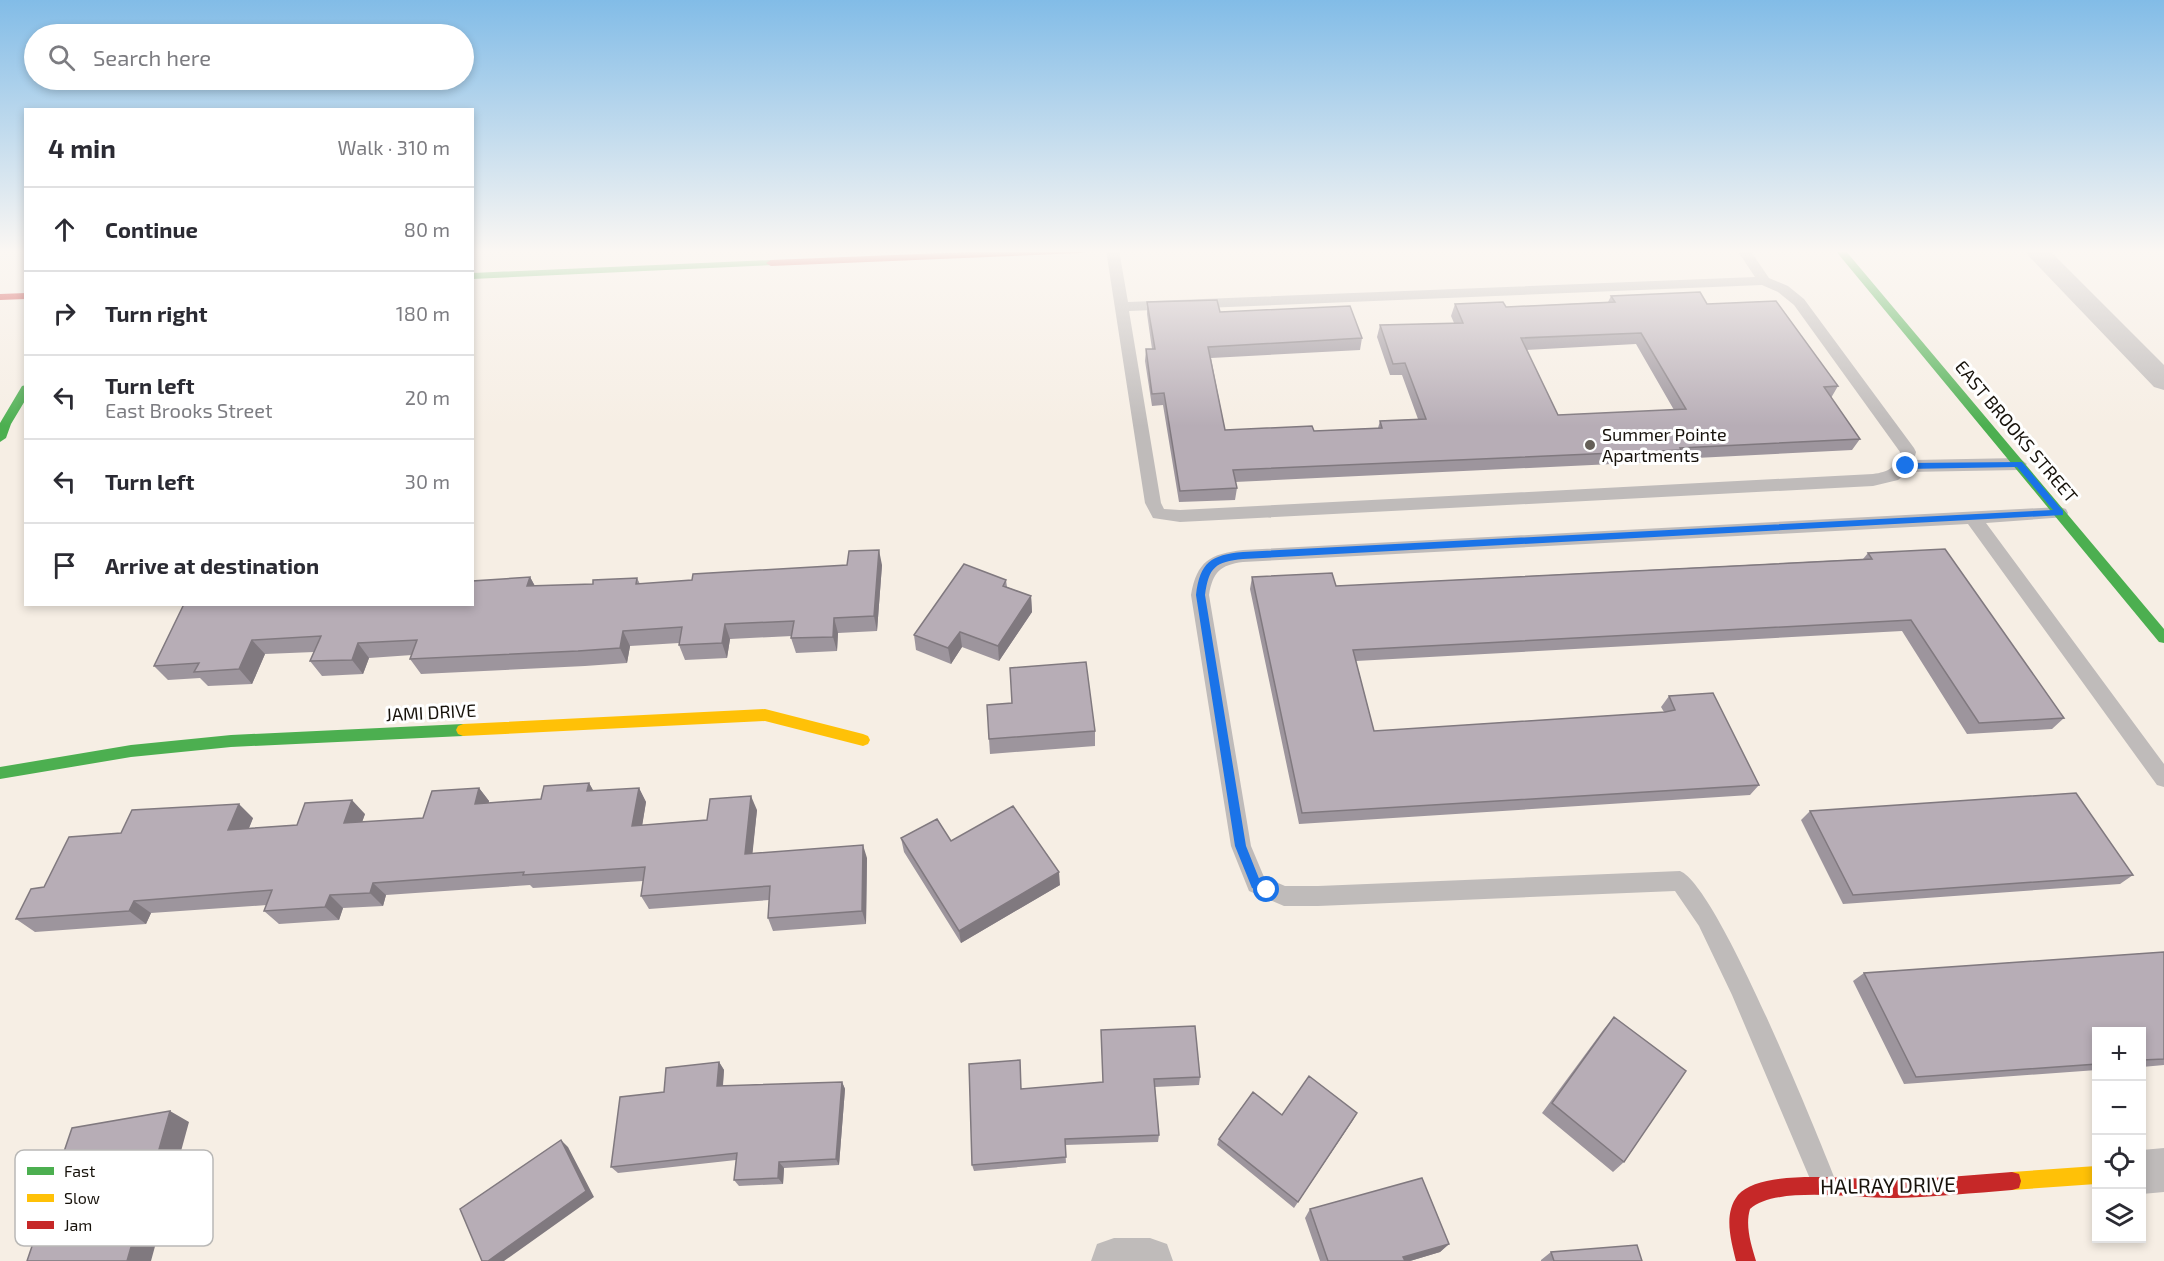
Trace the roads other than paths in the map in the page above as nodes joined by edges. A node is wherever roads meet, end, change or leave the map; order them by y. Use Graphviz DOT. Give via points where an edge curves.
graph roads {
  1 [pos="1121,309"];
  2 [pos="1804,309"];
  3 [pos="1889,309"];
  4 [pos="2093,309"];
  5 [pos="2164,351"];
  6 [pos="2136,352"];
  7 [pos="2164,381"];
  8 [pos="24,392"];
  9 [pos="0,438"];
  10 [pos="2019,464"];
  11 [pos="1906,466"];
  12 [pos="2060,513"];
  13 [pos="1974,518"];
  14 [pos="2164,638"];
  15 [pos="863,740"];
  16 [pos="0,773"];
  17 [pos="2164,779"];
  18 [pos="2164,1170"];
  19 [pos="2146,1172"];
  20 [pos="2092,1175"];
  21 [pos="1826,1187"];
  22 [pos="1114,1261"];
  23 [pos="1150,1261"];
  24 [pos="1746,1261"];
  1 -- 11 [label="lane" via="1153,503 1159,514 1873,480 1894,477"];
  2 -- 11 [label="lane" via="1908,452"];
  3 -- 10 [label="street, EAST BROOKS STREET"];
  4 -- 6 [label="street"];
  5 -- 6 [label="street"];
  6 -- 7 [label="street"];
  8 -- 9 [label="street"];
  10 -- 11 [label="lane"];
  10 -- 12 [label="street, EAST BROOKS STREET"];
  12 -- 13 [label="lane"];
  12 -- 14 [label="street, EAST BROOKS STREET"];
  13 -- 17 [label="lane"];
  13 -- 21 [label="lane" via="1225,557 1211,564 1203,575 1200,595 1241,846 1256,884 1284,896 1318,896 1680,881 1706,918 1755,1016"];
  15 -- 16 [label="street, JAMI DRIVE" via="765,715 231,741 121,752"];
  18 -- 19 [label="street"];
  20 -- 21 [label="street, HALRAY DRIVE" via="1894,1189"];
  21 -- 24 [label="street, HALRAY DRIVE" via="1766,1190 1749,1197 1739,1211"];
  22 -- 23 [label="street"];
}
